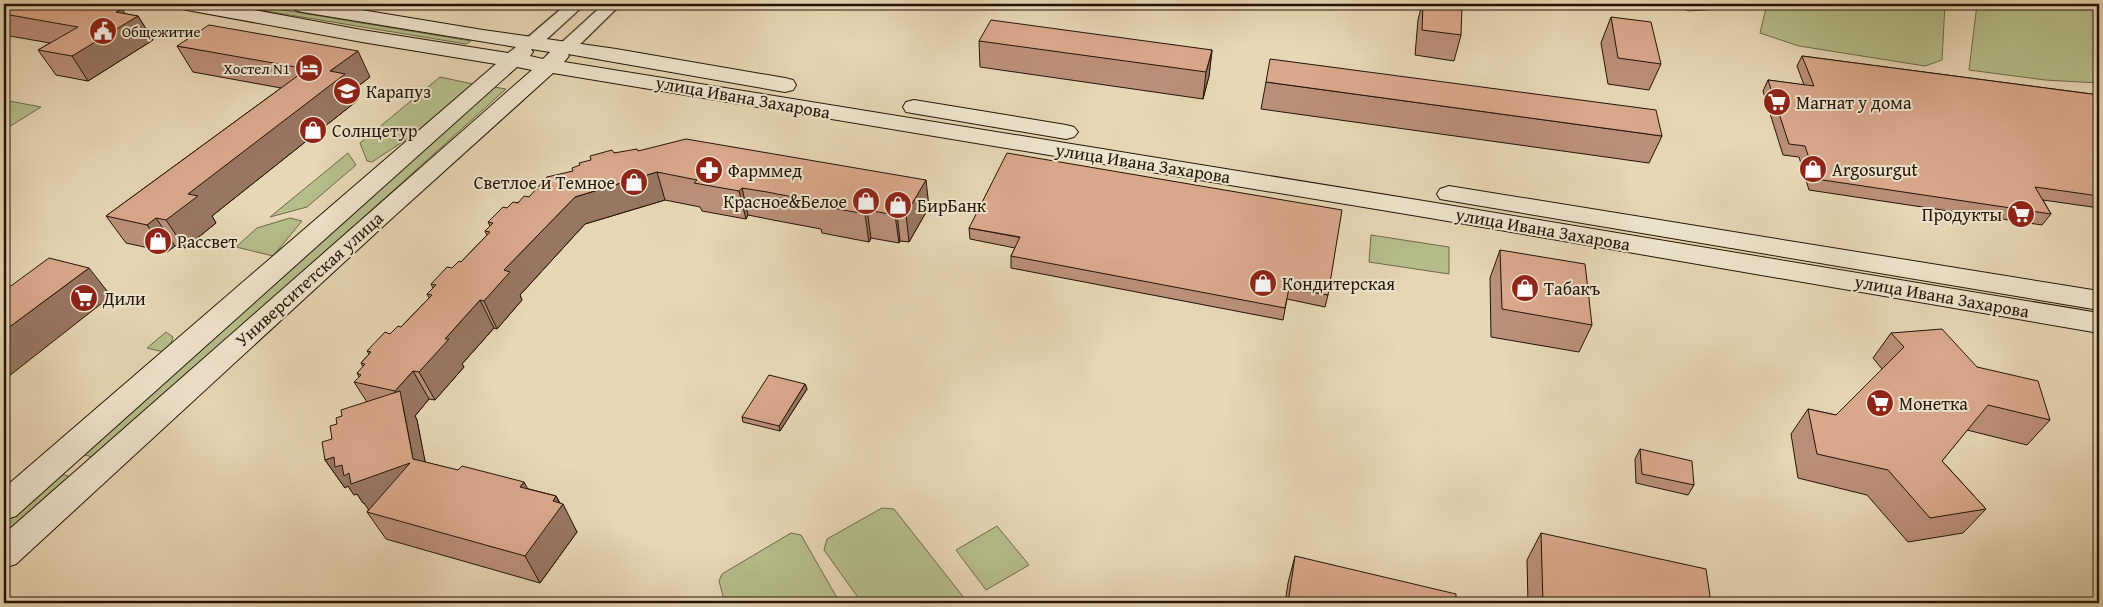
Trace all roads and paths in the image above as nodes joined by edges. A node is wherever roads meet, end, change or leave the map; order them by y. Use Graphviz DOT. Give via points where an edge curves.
graph roads {
  1 [pos="187,4"];
  2 [pos="291,4"];
  3 [pos="577,4"];
  4 [pos="613,4"];
  5 [pos="532,43"];
  6 [pos="566,48"];
  7 [pos="512,60"];
  8 [pos="548,65"];
  9 [pos="2099,301"];
  10 [pos="2099,323"];
  11 [pos="4,508"];
  12 [pos="4,554"];
  1 -- 7 [label="main road, улица Ивана Захарова"];
  2 -- 5 [label="main road, улица Ивана Захарова"];
  3 -- 5 [label="street, Университетская улица"];
  4 -- 6 [label="street, Университетская улица"];
  5 -- 6 [label="main road, улица Ивана Захарова"];
  5 -- 7 [label="main road, Университетская улица"];
  6 -- 8 [label="main road, Университетская улица"];
  6 -- 9 [label="main road, улица Ивана Захарова"];
  7 -- 8 [label="main road, улица Ивана Захарова"];
  7 -- 11 [label="main road, Университетская улица"];
  8 -- 10 [label="main road, улица Ивана Захарова"];
  8 -- 12 [label="main road, Университетская улица"];
}
